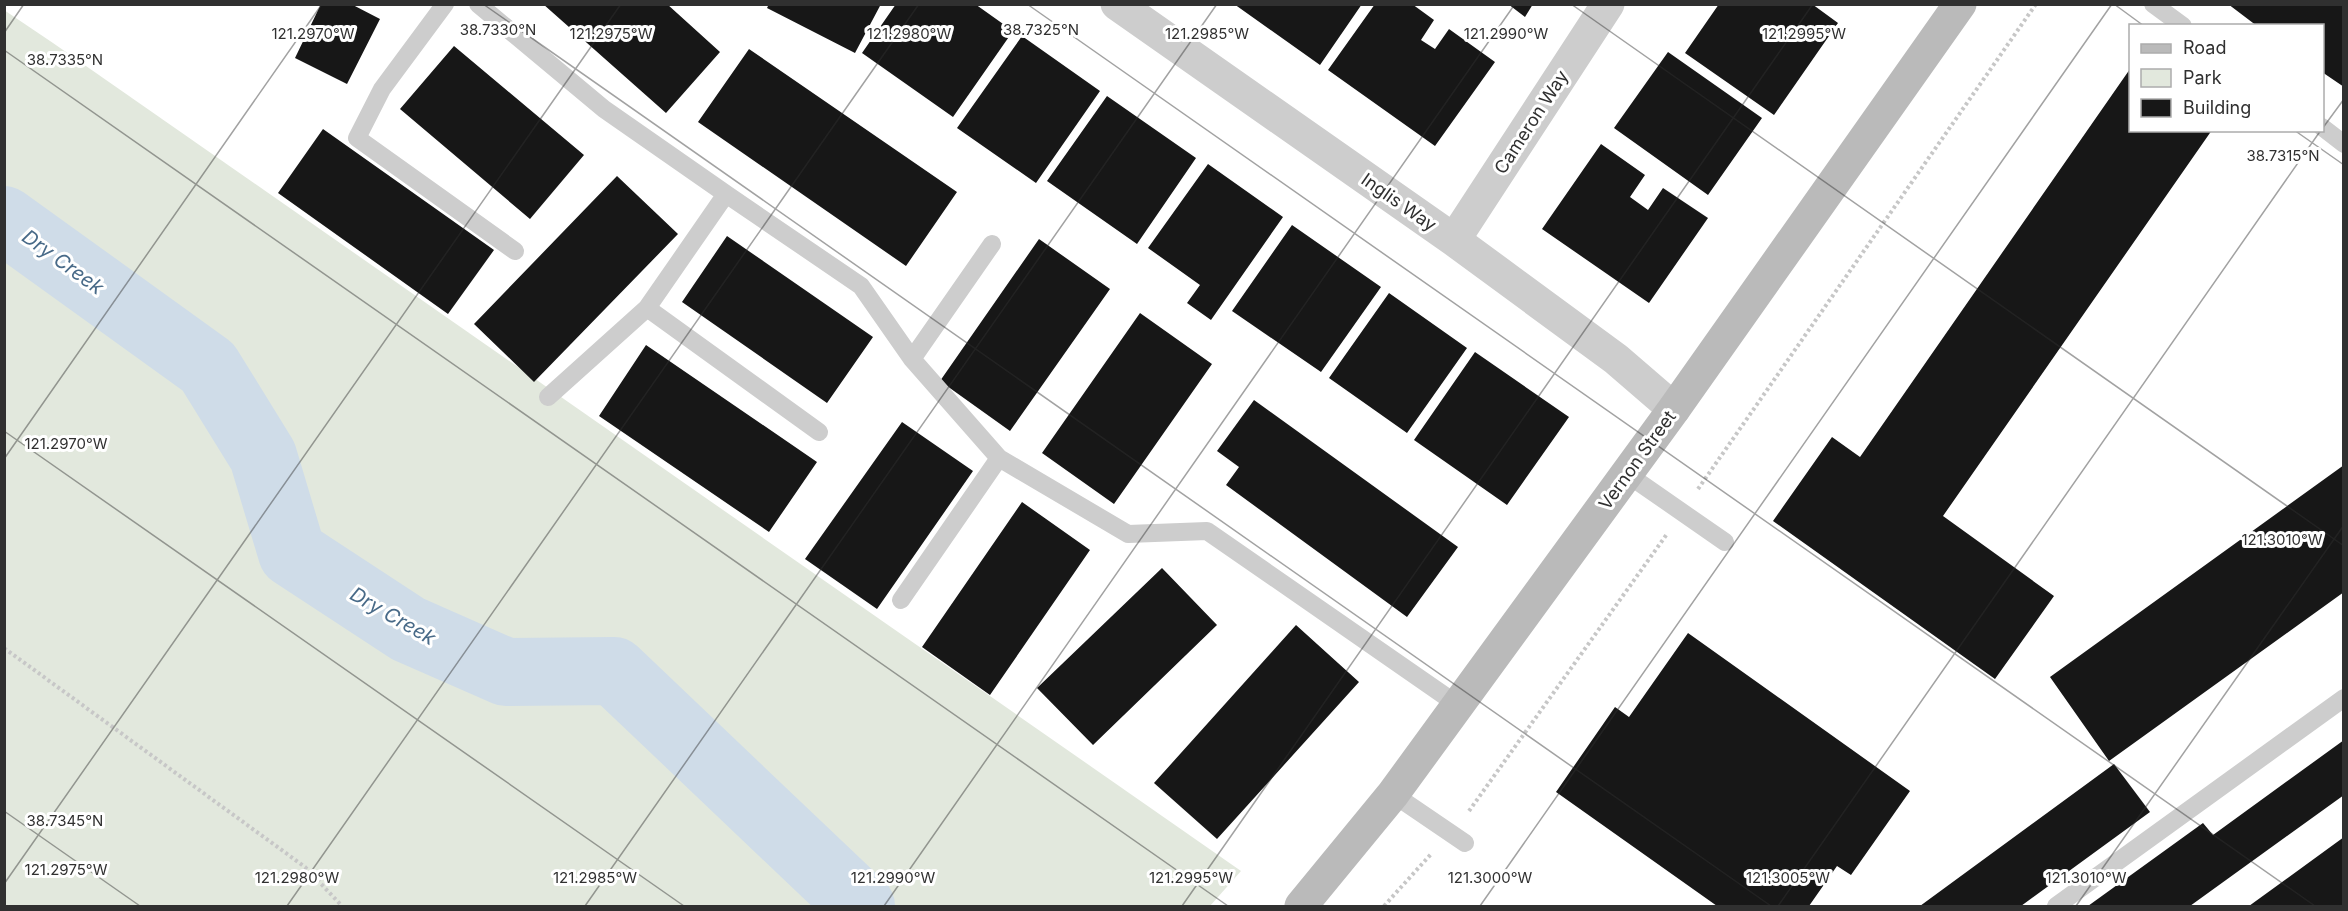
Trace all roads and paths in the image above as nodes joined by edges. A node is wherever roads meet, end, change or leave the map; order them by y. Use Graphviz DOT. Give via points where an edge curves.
graph roads {
  1 [pos="445,4"];
  2 [pos="477,4"];
  3 [pos="1117,4"];
  4 [pos="1608,4"];
  5 [pos="1960,4"];
  6 [pos="2036,4"];
  7 [pos="2153,4"];
  8 [pos="2180,24"];
  9 [pos="2324,129"];
  10 [pos="2343,144"];
  11 [pos="726,194"];
  12 [pos="1454,240"];
  13 [pos="992,244"];
  14 [pos="515,251"];
  15 [pos="647,308"];
  16 [pos="912,359"];
  17 [pos="548,397"];
  18 [pos="1674,409"];
  19 [pos="819,432"];
  20 [pos="999,458"];
  21 [pos="1627,474"];
  22 [pos="1682,512"];
  23 [pos="1725,542"];
  24 [pos="901,600"];
  25 [pos="4,648"];
  26 [pos="2343,698"];
  27 [pos="1458,705"];
  28 [pos="1394,794"];
  29 [pos="1458,838"];
  30 [pos="342,906"];
  31 [pos="1301,906"];
  32 [pos="1384,906"];
  33 [pos="2056,906"];
  1 -- 14 [label="lane" via="382,89 357,138"];
  2 -- 11 [label="lane" via="604,109"];
  3 -- 12 [label="street, Inglis Way"];
  4 -- 12 [label="street, Cameron Way"];
  5 -- 18 [label="main road, Vernon Street"];
  6 -- 22 [label="path"];
  7 -- 8 [label="lane"];
  9 -- 10 [label="lane"];
  11 -- 15 [label="lane"];
  11 -- 16 [label="lane" via="861,286"];
  12 -- 18 [label="street, Inglis Way" via="1616,359"];
  13 -- 16 [label="lane"];
  15 -- 17 [label="lane"];
  15 -- 19 [label="lane"];
  16 -- 20 [label="lane"];
  18 -- 21 [label="main road, Vernon Street"];
  20 -- 24 [label="lane"];
  20 -- 27 [label="lane" via="1128,534 1207,531"];
  21 -- 22 [label="lane"];
  21 -- 27 [label="main road, Vernon Street"];
  22 -- 23 [label="lane"];
  22 -- 29 [label="path"];
  25 -- 30 [label="path" via="305,867"];
  26 -- 33 [label="lane"];
  27 -- 28 [label="main road, Vernon Street"];
  28 -- 29 [label="lane"];
  28 -- 31 [label="main road, Vernon Street"];
  29 -- 32 [label="path"];
}
